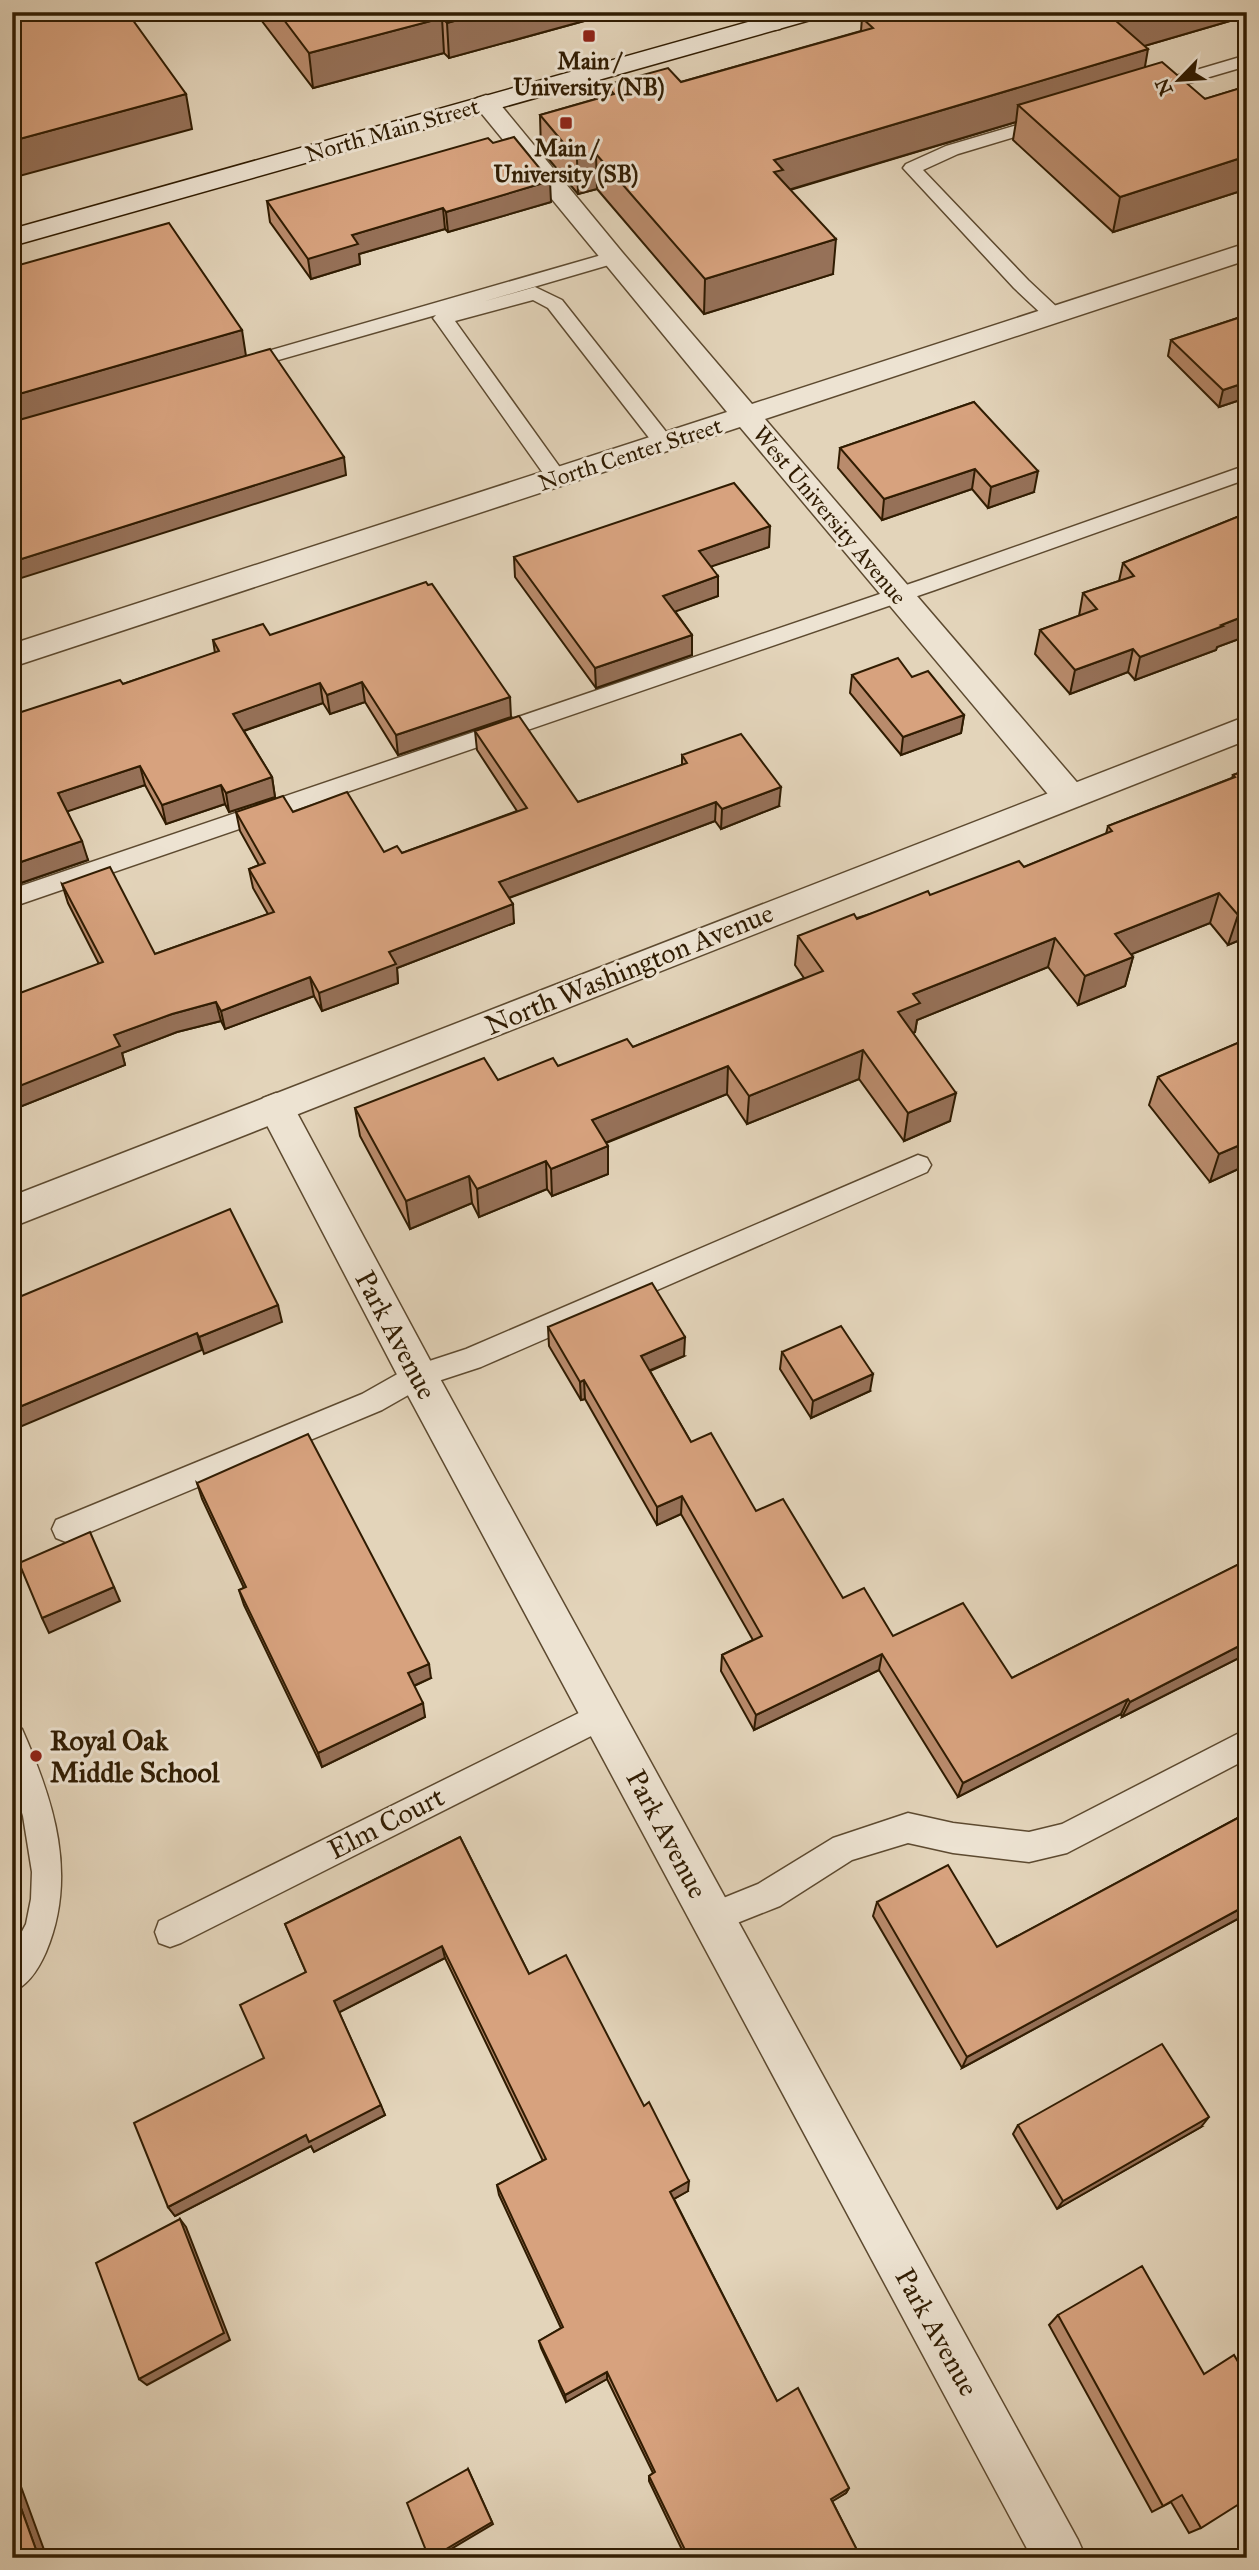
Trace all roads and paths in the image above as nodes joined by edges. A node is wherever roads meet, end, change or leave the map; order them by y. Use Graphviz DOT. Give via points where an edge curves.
graph roads {
  1 [pos="813,12"];
  2 [pos="765,18"];
  3 [pos="1247,60"];
  4 [pos="1131,95"];
  5 [pos="486,103"];
  6 [pos="1067,115"];
  7 [pos="12,238"];
  8 [pos="1247,251"];
  9 [pos="612,258"];
  10 [pos="1053,314"];
  11 [pos="219,371"];
  12 [pos="746,416"];
  13 [pos="664,443"];
  14 [pos="1247,471"];
  15 [pos="557,478"];
  16 [pos="897,596"];
  17 [pos="12,656"];
  18 [pos="1247,727"];
  19 [pos="1069,796"];
  20 [pos="12,898"];
  21 [pos="276,1108"];
  22 [pos="918,1165"];
  23 [pos="12,1212"];
  24 [pos="418,1376"];
  25 [pos="66,1529"];
  26 [pos="603,1715"];
  27 [pos="12,1739"];
  28 [pos="1247,1743"];
  29 [pos="712,1918"];
  30 [pos="170,1931"];
  31 [pos="12,1976"];
  32 [pos="1060,2558"];
  1 -- 2 [label="street, North Main Street"];
  2 -- 5 [label="street, North Main Street"];
  3 -- 4 [label="lane"];
  5 -- 7 [label="street, North Main Street"];
  5 -- 9 [label="street, West University Avenue"];
  6 -- 10 [label="lane" via="952,150 912,168"];
  8 -- 10 [label="street, North Center Street"];
  9 -- 11 [label="lane"];
  9 -- 12 [label="street, West University Avenue"];
  10 -- 12 [label="street, North Center Street"];
  12 -- 13 [label="street, North Center Street"];
  12 -- 16 [label="street, West University Avenue"];
  13 -- 15 [label="street, North Center Street"];
  13 -- 15 [label="lane" via="555,304 535,293 443,318"];
  14 -- 16 [label="lane"];
  15 -- 17 [label="street, North Center Street"];
  16 -- 19 [label="street, West University Avenue"];
  16 -- 20 [label="lane"];
  18 -- 19 [label="street, North Washington Avenue"];
  19 -- 21 [label="street, North Washington Avenue"];
  21 -- 23 [label="street, North Washington Avenue"];
  21 -- 24 [label="street, Park Avenue"];
  22 -- 24 [label="lane" via="472,1359"];
  24 -- 25 [label="lane" via="372,1402"];
  24 -- 26 [label="street, Park Avenue"];
  26 -- 29 [label="street, Park Avenue"];
  26 -- 30 [label="lane, Elm Court"];
  27 -- 31 [label="lane" via="34,1795 46,1854 46,1905 33,1947"];
  28 -- 29 [label="lane" via="1067,1838 1029,1847 908,1828 844,1848 769,1895"];
  29 -- 32 [label="street, Park Avenue"];
}
